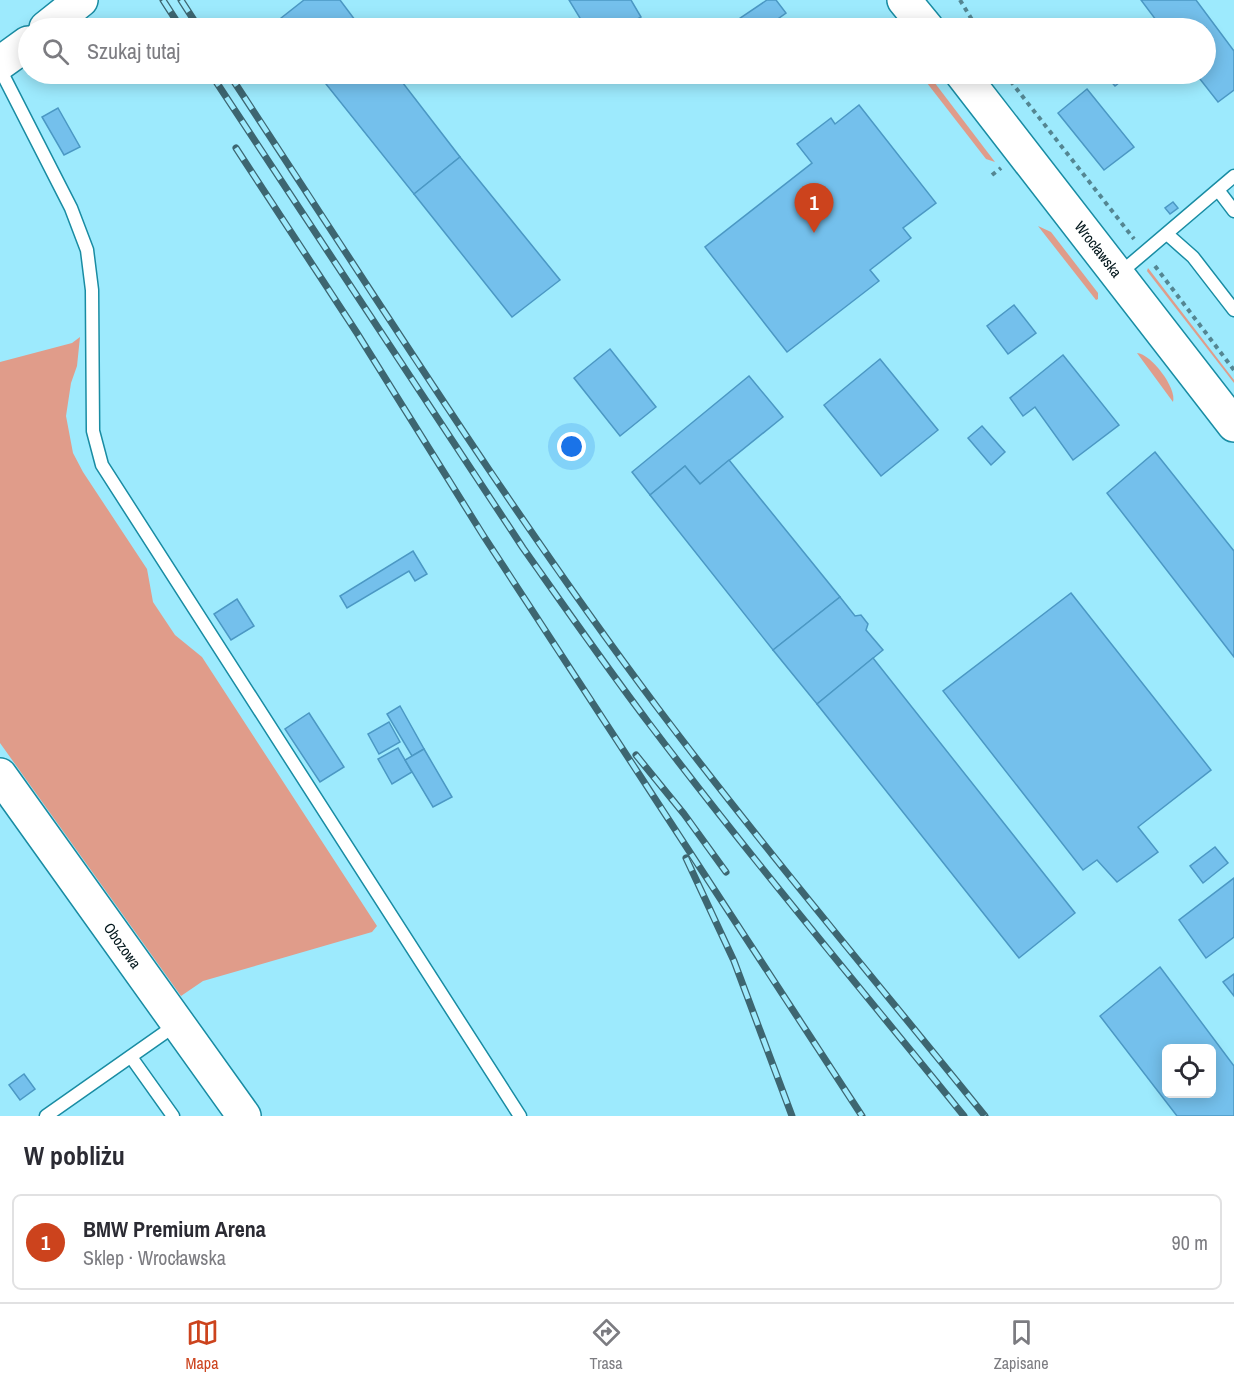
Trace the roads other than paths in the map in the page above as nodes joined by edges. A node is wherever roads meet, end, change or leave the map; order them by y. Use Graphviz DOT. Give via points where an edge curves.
graph roads {
  1 [pos="81,0"];
  2 [pos="904,0"];
  3 [pos="58,18"];
  4 [pos="919,18"];
  5 [pos="18,50"];
  6 [pos="0,63"];
  7 [pos="0,69"];
  8 [pos="970,84"];
  9 [pos="1234,176"];
  10 [pos="1218,190"];
  11 [pos="1234,211"];
  12 [pos="1167,234"];
  13 [pos="1118,275"];
  14 [pos="1234,310"];
  15 [pos="1234,425"];
  16 [pos="0,775"];
  17 [pos="178,1024"];
  18 [pos="131,1057"];
  19 [pos="46,1116"];
  20 [pos="173,1116"];
  21 [pos="244,1116"];
  22 [pos="520,1116"];
  1 -- 3 [label="street"];
  2 -- 4 [label="street"];
  5 -- 6 [label="street"];
  7 -- 22 [label="lane" via="71,208 87,250 92,290 93,431 102,465"];
  8 -- 13 [label="street, Wrocławska"];
  9 -- 10 [label="lane"];
  10 -- 11 [label="lane"];
  10 -- 12 [label="lane"];
  12 -- 13 [label="lane"];
  12 -- 14 [label="lane" via="1193,257"];
  13 -- 15 [label="street, Wrocławska"];
  16 -- 17 [label="street, Obozowa"];
  17 -- 18 [label="lane"];
  17 -- 21 [label="street, Obozowa"];
  18 -- 19 [label="lane"];
  18 -- 20 [label="lane"];
}
